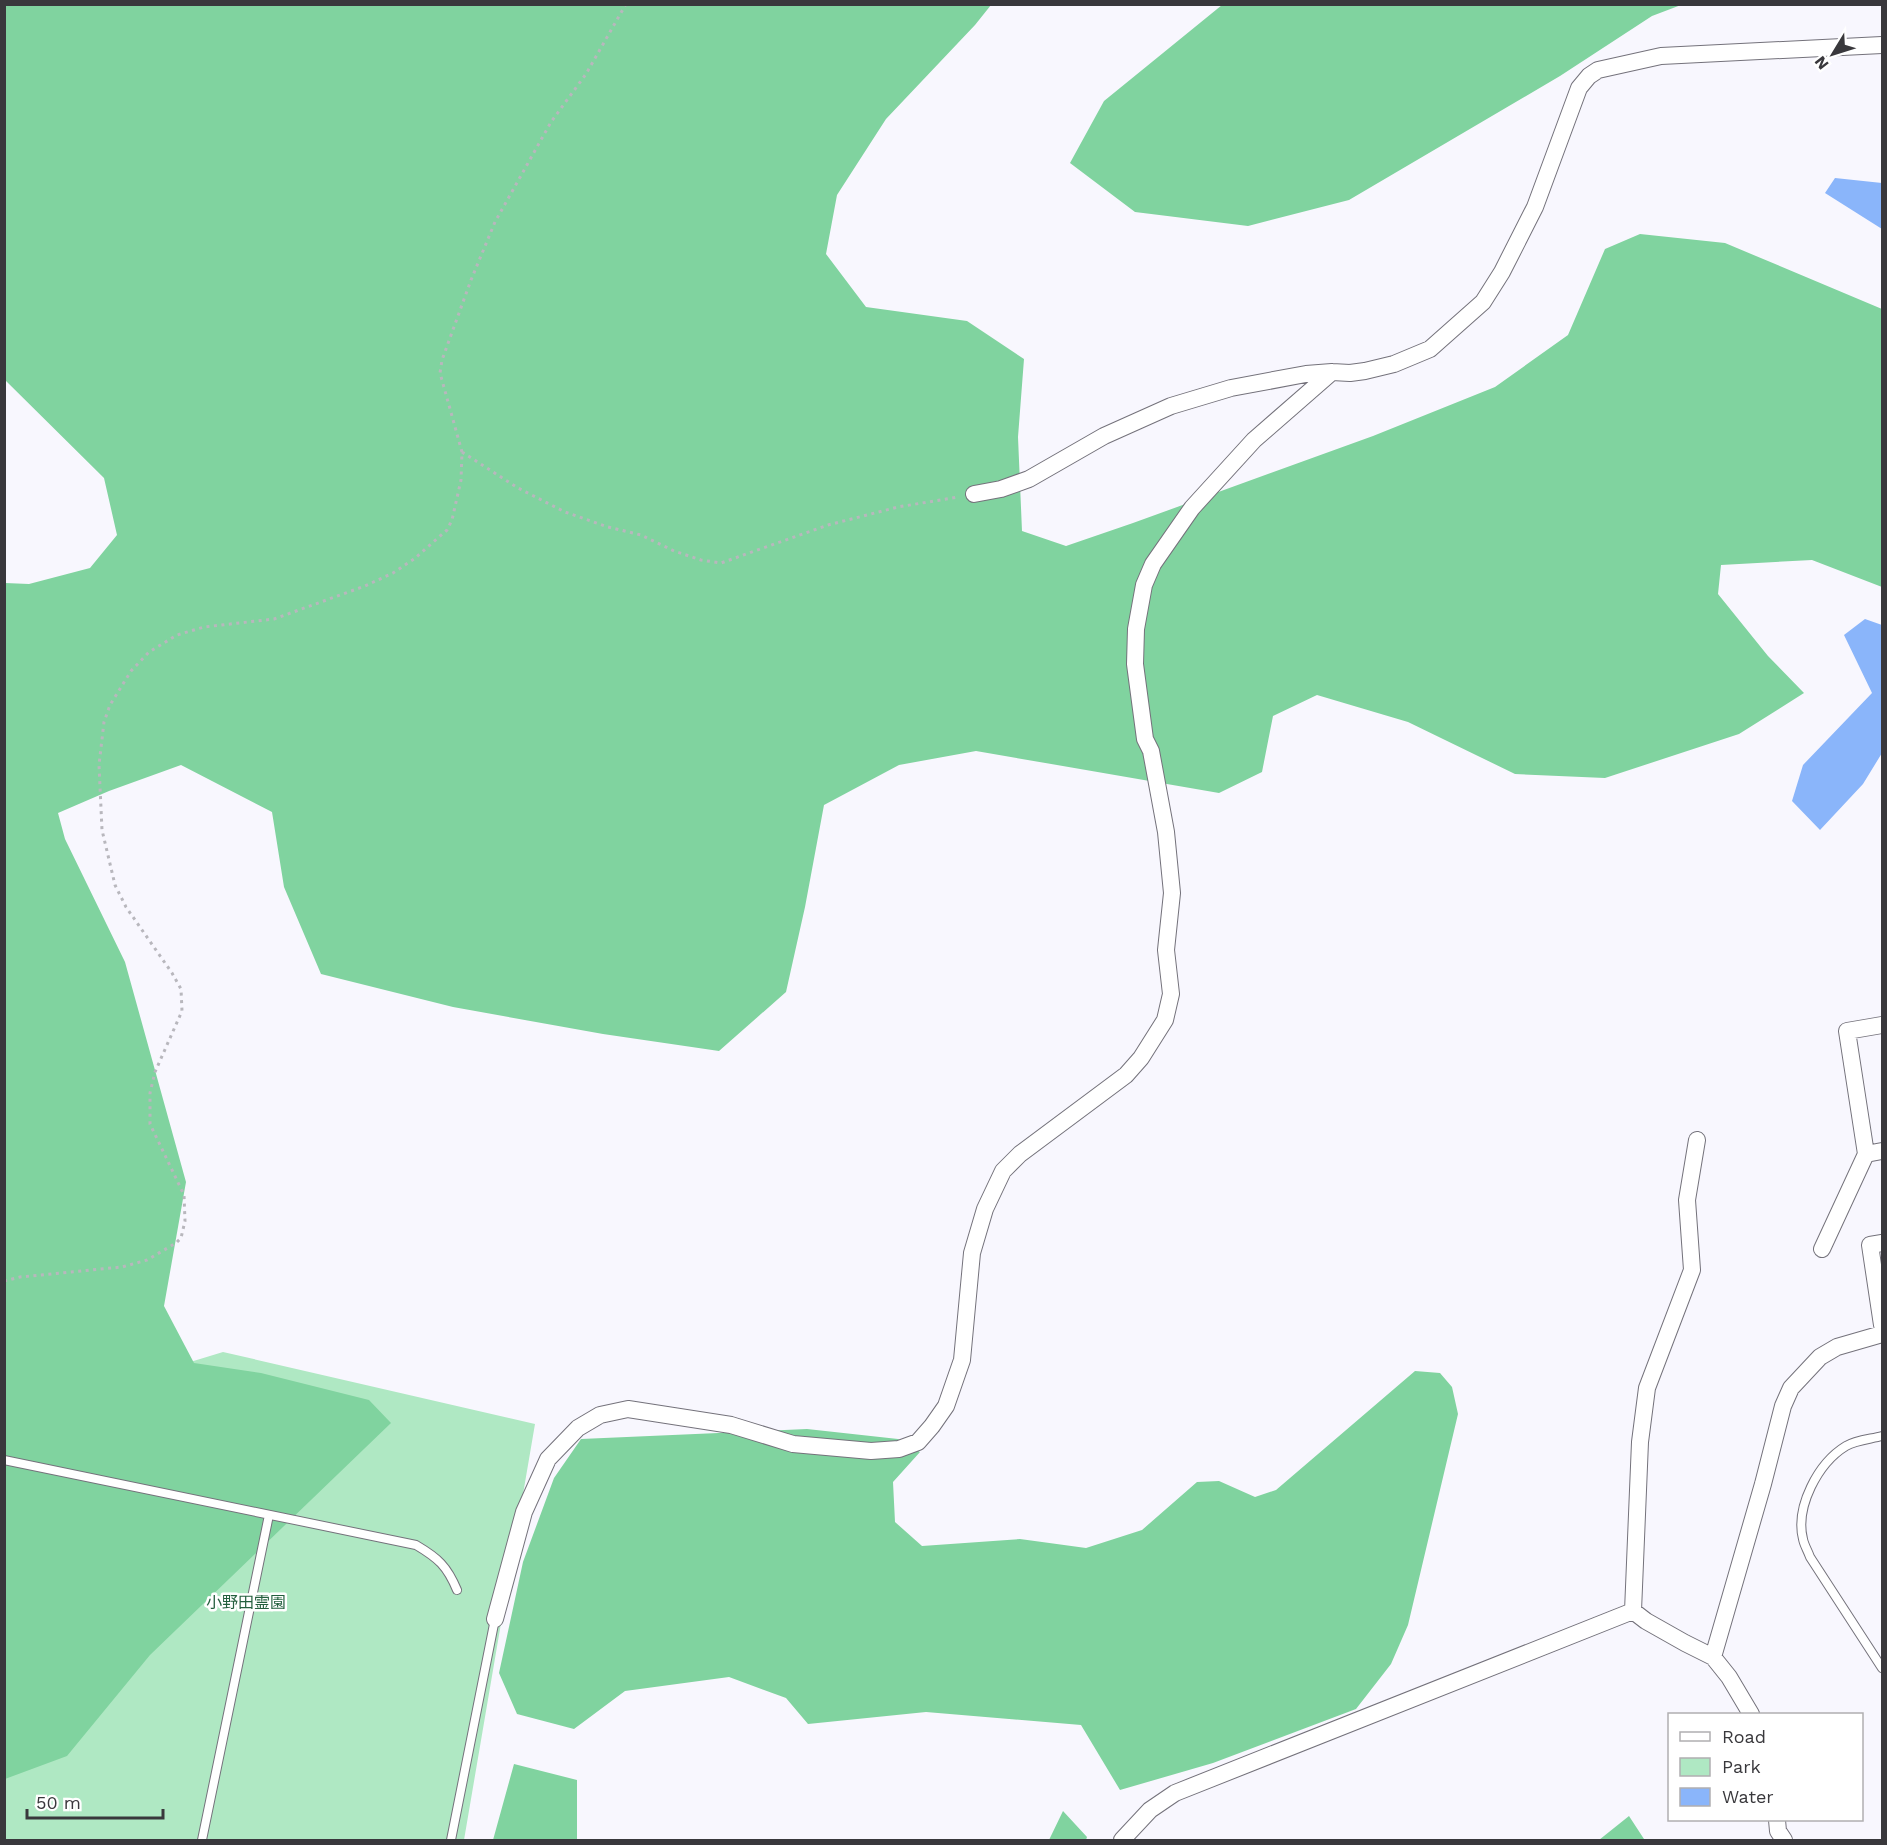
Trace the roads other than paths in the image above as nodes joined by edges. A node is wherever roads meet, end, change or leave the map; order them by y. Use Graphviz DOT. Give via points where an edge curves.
graph roads {
  1 [pos="1882,45"];
  2 [pos="1332,372"];
  3 [pos="974,494"];
  4 [pos="1882,1025"];
  5 [pos="1697,1140"];
  6 [pos="1874,1153"];
  7 [pos="1882,1244"];
  8 [pos="1822,1249"];
  9 [pos="1882,1325"];
  10 [pos="1882,1334"];
  11 [pos="1882,1436"];
  12 [pos="4,1460"];
  13 [pos="268,1515"];
  14 [pos="457,1590"];
  15 [pos="1633,1611"];
  16 [pos="495,1620"];
  17 [pos="1713,1657"];
  18 [pos="1882,1668"];
  19 [pos="1750,1713"];
  20 [pos="1777,1821"];
  21 [pos="202,1840"];
  22 [pos="451,1840"];
  23 [pos="1122,1840"];
  24 [pos="1784,1840"];
  1 -- 2 [label="street" via="1661,56 1598,70 1579,88 1535,207 1483,302 1430,350 1365,371"];
  2 -- 3 [label="street" via="1231,388 1171,406 1104,436 1029,479"];
  2 -- 16 [label="street" via="1254,440 1192,508 1153,564 1144,585 1135,664 1145,739 1151,751 1166,832 1172,893 1166,950 1171,994 1165,1020 1126,1075 1003,1171 985,1209 972,1253 962,1360 946,1406 918,1442 899,1449 871,1451 793,1444 731,1425 628,1409 600,1415 578,1428 548,1459 524,1512"];
  4 -- 6 [label="street" via="1847,1030"];
  5 -- 15 [label="street" via="1687,1200 1692,1270 1647,1389 1640,1442"];
  6 -- 8 [label="street"];
  7 -- 9 [label="street" via="1870,1245"];
  10 -- 17 [label="street" via="1837,1347 1820,1357 1791,1388"];
  11 -- 18 [label="lane" via="1848,1444 1827,1461 1804,1503 1802,1522 1803,1540 1810,1557"];
  12 -- 13 [label="lane"];
  13 -- 14 [label="lane" via="416,1545 436,1557"];
  13 -- 21 [label="lane"];
  15 -- 17 [label="street"];
  15 -- 23 [label="street" via="1176,1793 1150,1810"];
  16 -- 22 [label="lane"];
  17 -- 19 [label="street"];
  20 -- 24 [label="street"];
}
